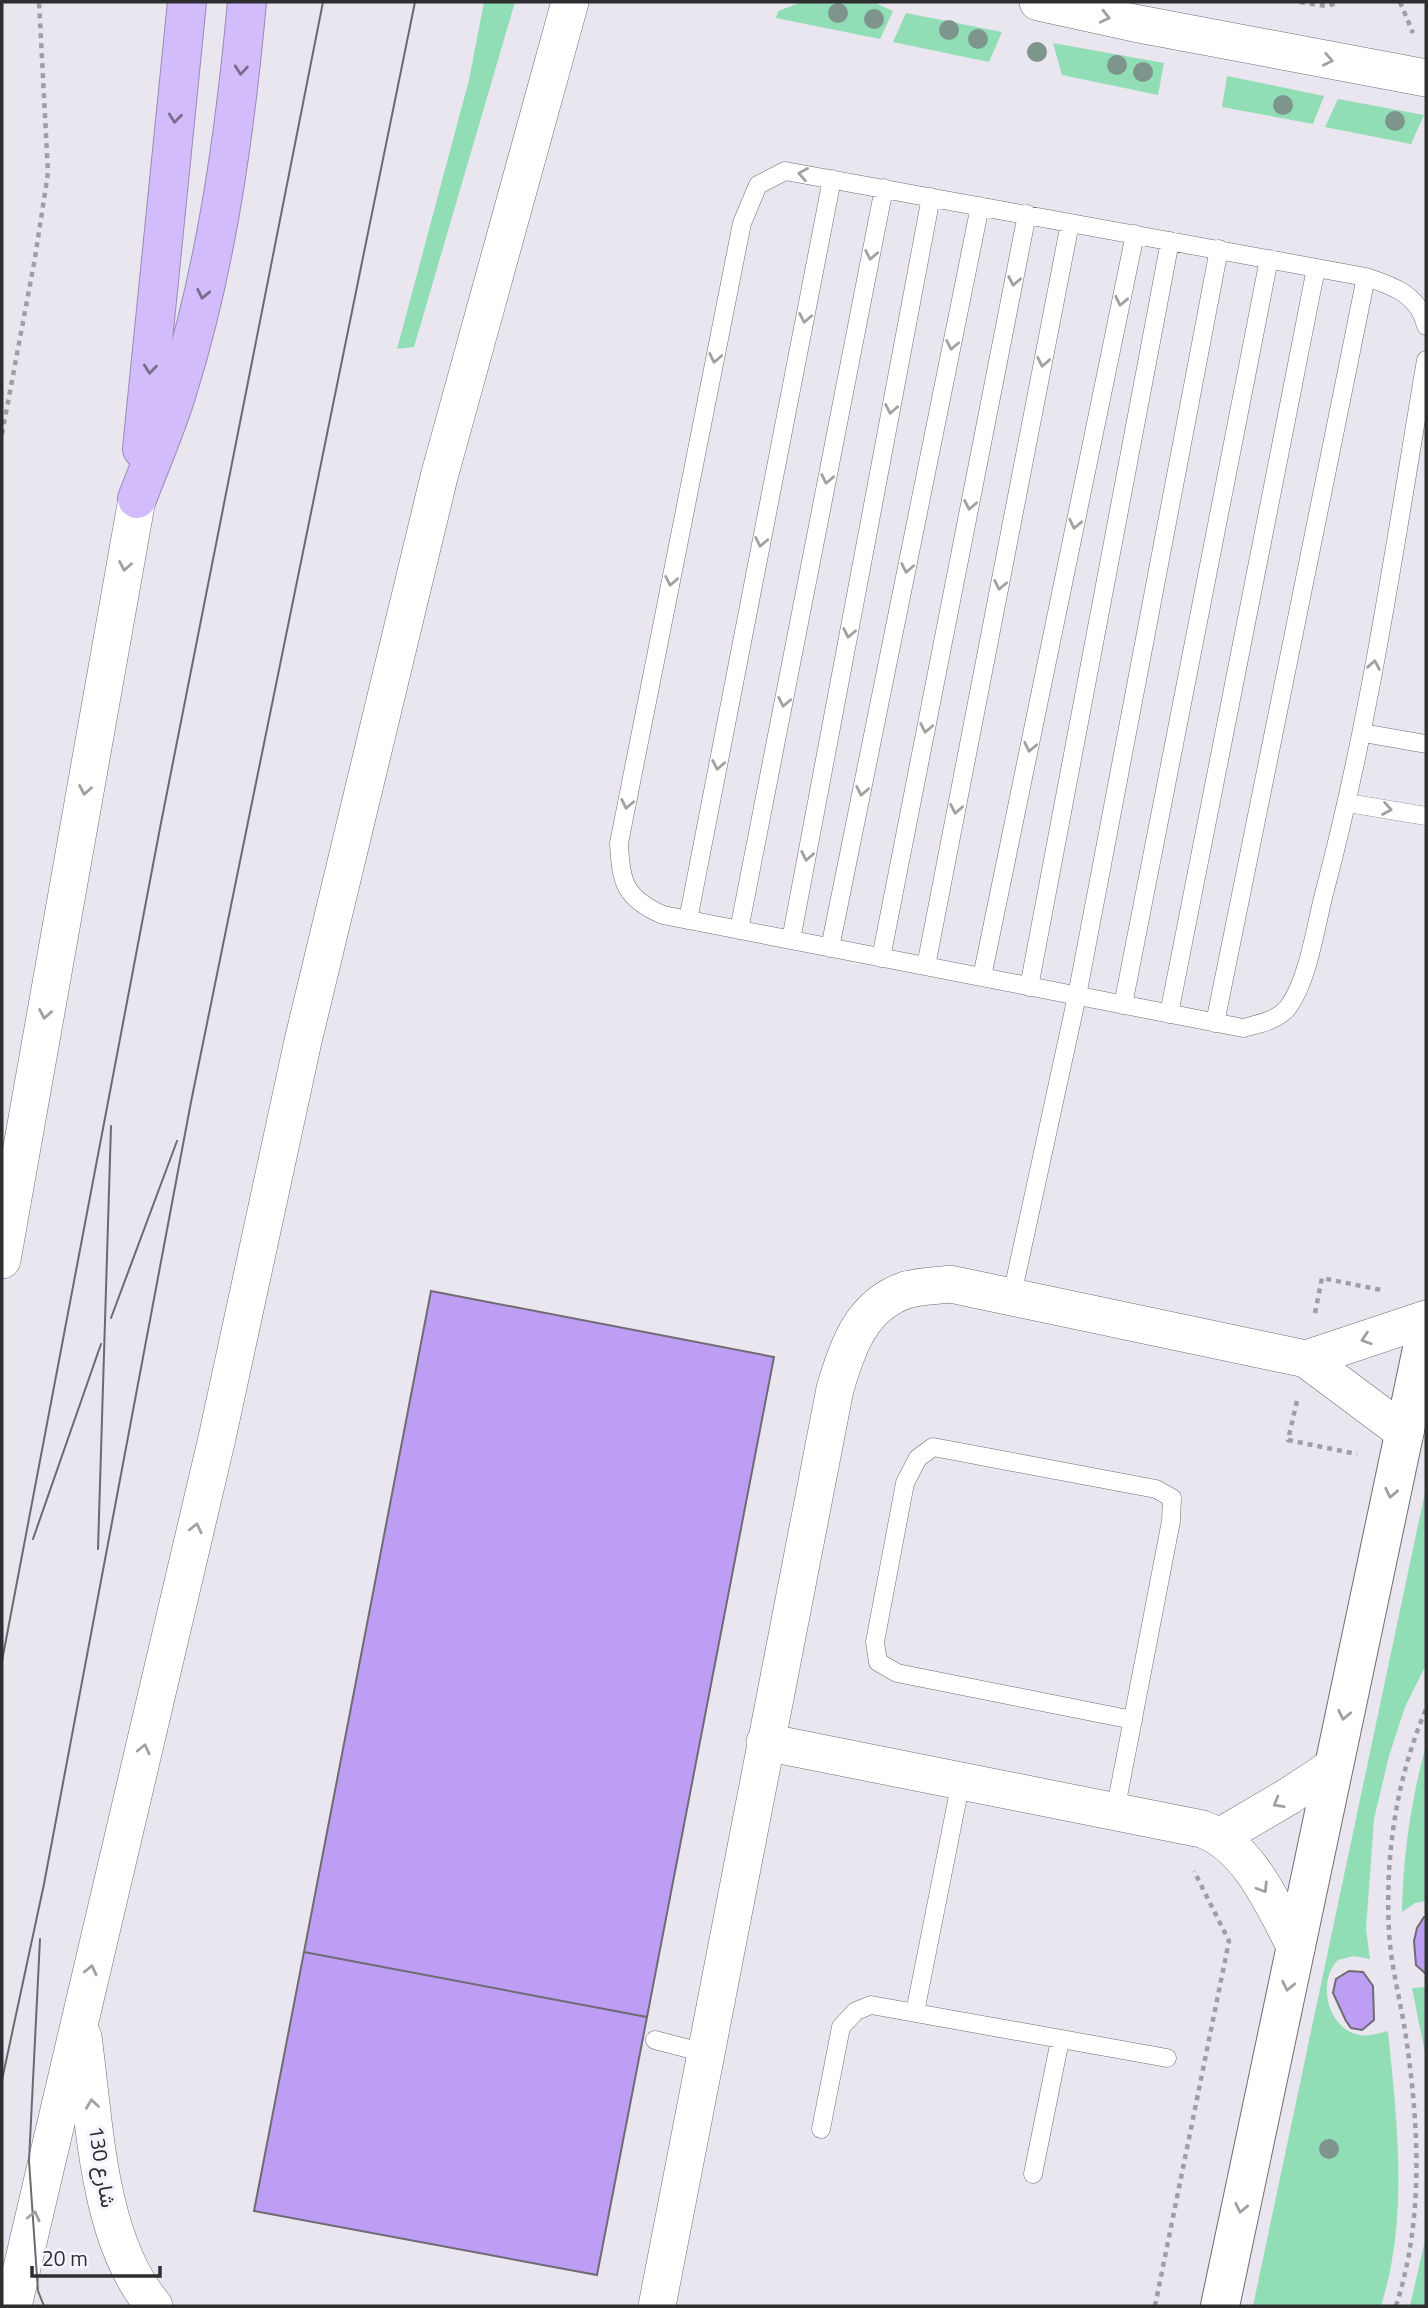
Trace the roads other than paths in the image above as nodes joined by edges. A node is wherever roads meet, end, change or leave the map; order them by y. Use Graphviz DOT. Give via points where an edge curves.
graph roads {
  1 [pos="187,2"];
  2 [pos="247,2"];
  3 [pos="570,2"];
  4 [pos="1038,2"];
  5 [pos="1426,78"];
  6 [pos="832,179"];
  7 [pos="884,188"];
  8 [pos="931,197"];
  9 [pos="980,206"];
  10 [pos="1027,215"];
  11 [pos="1070,223"];
  12 [pos="1135,234"];
  13 [pos="1170,241"];
  14 [pos="1219,250"];
  15 [pos="1269,259"];
  16 [pos="1316,268"];
  17 [pos="1366,277"];
  18 [pos="1426,326"];
  19 [pos="1426,360"];
  20 [pos="137,499"];
  21 [pos="1363,733"];
  22 [pos="1426,744"];
  23 [pos="1348,803"];
  24 [pos="1426,816"];
  25 [pos="688,920"];
  26 [pos="739,930"];
  27 [pos="791,940"];
  28 [pos="830,948"];
  29 [pos="881,958"];
  30 [pos="926,966"];
  31 [pos="982,978"];
  32 [pos="1029,987"];
  33 [pos="1077,996"];
  34 [pos="1123,1005"];
  35 [pos="1169,1014"];
  36 [pos="1215,1023"];
  37 [pos="2,1260"];
  38 [pos="1012,1295"];
  39 [pos="1426,1320"];
  40 [pos="1426,1330"];
  41 [pos="1306,1359"];
  42 [pos="1405,1433"];
  43 [pos="1133,1720"];
  44 [pos="765,1742"];
  45 [pos="1333,1766"];
  46 [pos="961,1781"];
  47 [pos="1115,1812"];
  48 [pos="1221,1836"];
  49 [pos="1296,1948"];
  50 [pos="915,2012"];
  51 [pos="80,2018"];
  52 [pos="655,2040"];
  53 [pos="1060,2040"];
  54 [pos="705,2053"];
  55 [pos="1167,2059"];
  56 [pos="821,2129"];
  57 [pos="1033,2174"];
  58 [pos="1229,2269"];
  59 [pos="13,2306"];
  60 [pos="154,2306"];
  61 [pos="657,2306"];
  62 [pos="1220,2306"];
  63 [pos="1226,2306"];
  1 -- 20 [label="highway, one-way"];
  2 -- 20 [label="highway, one-way" via="239,91 198,316 178,390"];
  51 -- 3 [label="street, one-way" via="217,1438 303,1041 439,477"];
  4 -- 5 [label="street, one-way"];
  6 -- 7 [label="lane"];
  6 -- 25 [label="lane, one-way"];
  6 -- 25 [label="lane, one-way" via="785,171 758,185 742,223 624,816 619,843 621,880 640,905"];
  7 -- 8 [label="lane"];
  7 -- 26 [label="lane, one-way"];
  8 -- 9 [label="lane"];
  8 -- 27 [label="lane, one-way"];
  9 -- 10 [label="lane"];
  9 -- 28 [label="lane, one-way"];
  10 -- 11 [label="lane"];
  10 -- 29 [label="lane, one-way"];
  11 -- 12 [label="lane"];
  11 -- 30 [label="lane, one-way"];
  12 -- 13 [label="lane"];
  12 -- 31 [label="lane, one-way"];
  13 -- 14 [label="lane"];
  13 -- 32 [label="lane"];
  14 -- 15 [label="lane"];
  14 -- 33 [label="lane"];
  15 -- 16 [label="lane"];
  15 -- 34 [label="lane"];
  16 -- 17 [label="lane"];
  16 -- 35 [label="lane"];
  17 -- 18 [label="lane" via="1400,288 1423,311"];
  17 -- 36 [label="lane"];
  21 -- 19 [label="lane, one-way"];
  20 -- 37 [label="street, one-way"];
  21 -- 22 [label="lane"];
  21 -- 23 [label="lane"];
  23 -- 24 [label="lane, one-way"];
  23 -- 36 [label="lane" via="1302,976 1289,1007 1268,1022 1243,1028"];
  25 -- 26 [label="lane"];
  26 -- 27 [label="lane"];
  27 -- 28 [label="lane"];
  28 -- 29 [label="lane"];
  29 -- 30 [label="lane"];
  30 -- 31 [label="lane"];
  31 -- 32 [label="lane"];
  32 -- 33 [label="lane"];
  33 -- 34 [label="lane"];
  33 -- 38 [label="lane"];
  34 -- 35 [label="lane"];
  35 -- 36 [label="lane"];
  38 -- 41 [label="street"];
  38 -- 44 [label="street" via="950,1284 905,1290 869,1312 846,1349"];
  39 -- 41 [label="street, one-way"];
  40 -- 42 [label="street"];
  41 -- 42 [label="street"];
  42 -- 45 [label="street, one-way"];
  43 -- 43 [label="lane" via="1172,1498 1156,1489 933,1447 918,1458 905,1483 875,1642 878,1662 897,1673"];
  43 -- 47 [label="lane"];
  44 -- 46 [label="street"];
  44 -- 54 [label="street"];
  45 -- 48 [label="street, one-way"];
  45 -- 49 [label="street"];
  46 -- 47 [label="street"];
  46 -- 50 [label="lane"];
  47 -- 48 [label="street"];
  48 -- 49 [label="street, one-way" via="1255,1874"];
  49 -- 58 [label="street, one-way"];
  50 -- 53 [label="lane"];
  50 -- 56 [label="lane" via="870,2006 856,2011 841,2027"];
  59 -- 51 [label="street, one-way"];
  60 -- 51 [label="street, شارع 130, one-way" via="139,2289 108,2213"];
  52 -- 54 [label="lane"];
  53 -- 55 [label="lane"];
  53 -- 57 [label="lane"];
  54 -- 61 [label="street"];
  58 -- 62 [label="street"];
  58 -- 63 [label="street"];
}
